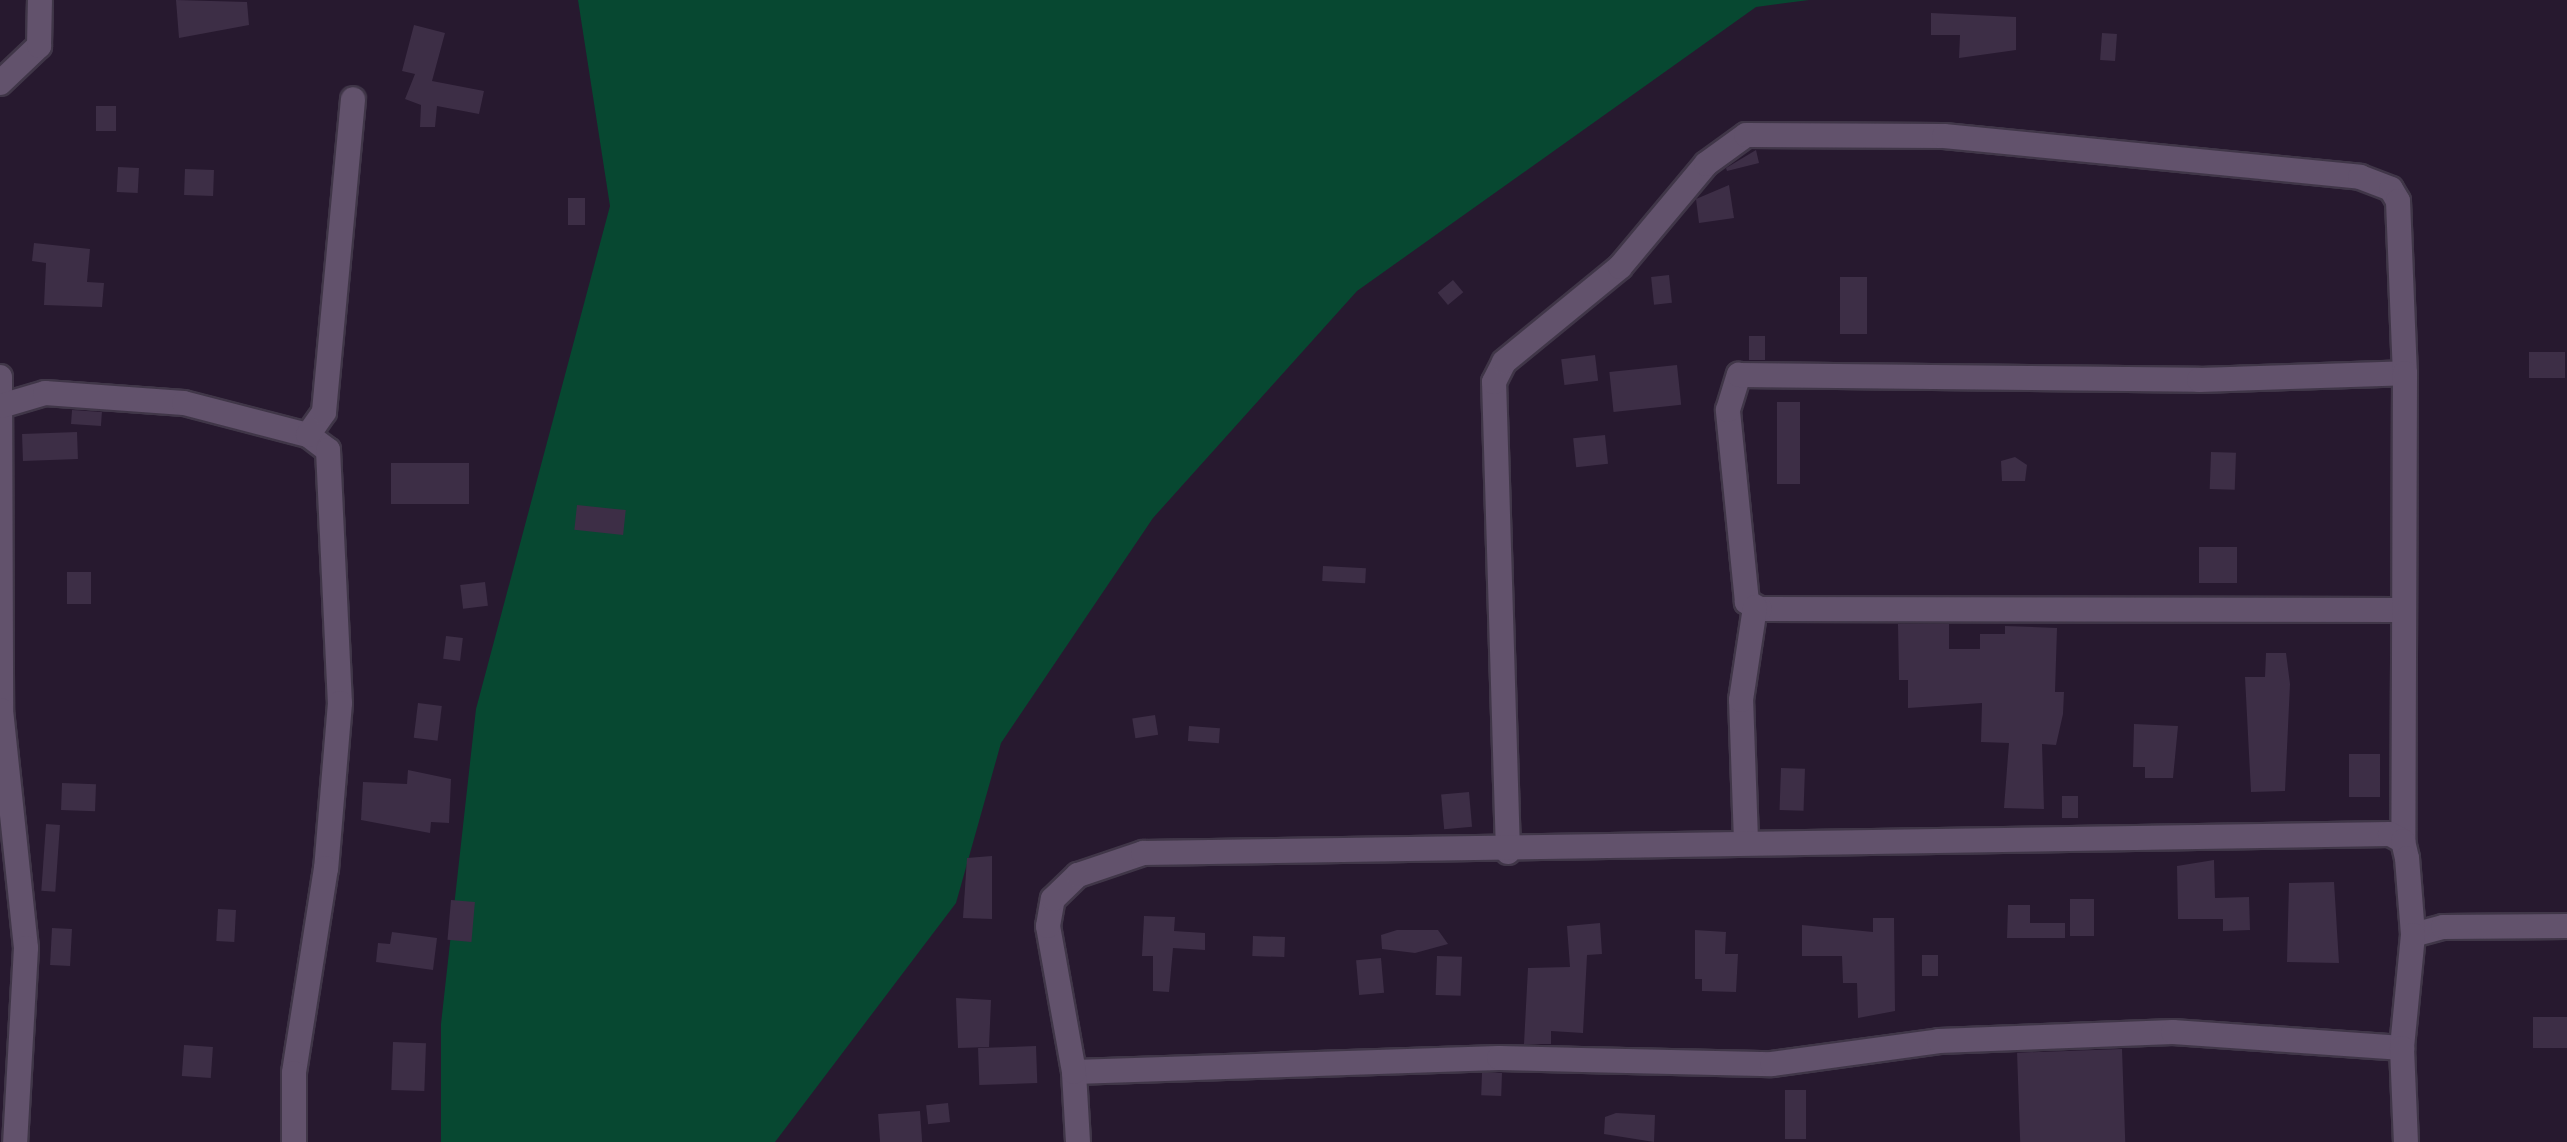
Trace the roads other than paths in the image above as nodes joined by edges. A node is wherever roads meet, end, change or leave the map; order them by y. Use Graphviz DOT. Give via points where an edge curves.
graph roads {
  1 [pos="40,0"];
  2 [pos="0,83"];
  3 [pos="353,99"];
  4 [pos="2405,373"];
  5 [pos="0,377"];
  6 [pos="1,406"];
  7 [pos="308,435"];
  8 [pos="1755,607"];
  9 [pos="2404,610"];
  10 [pos="2,755"];
  11 [pos="5,801"];
  12 [pos="1746,841"];
  13 [pos="2403,841"];
  14 [pos="1508,852"];
  15 [pos="2567,926"];
  16 [pos="2413,935"];
  17 [pos="2402,1048"];
  18 [pos="1074,1072"];
  19 [pos="15,1142"];
  20 [pos="294,1142"];
  21 [pos="1078,1142"];
  22 [pos="2406,1142"];
  1 -- 2 [label="street" via="35,54"];
  3 -- 7 [label="street" via="324,412"];
  4 -- 8 [label="street" via="2199,380 1739,375 1728,410 1747,602"];
  4 -- 9 [label="street"];
  4 -- 14 [label="street" via="2398,201 2391,189 2360,177 1944,136 1746,135 1706,164 1620,267 1504,362 1494,382"];
  5 -- 6 [label="street"];
  6 -- 7 [label="street" via="45,393 104,394 233,411"];
  6 -- 10 [label="street"];
  7 -- 20 [label="street" via="332,463 340,703 326,868 294,1073"];
  8 -- 9 [label="street"];
  8 -- 12 [label="street" via="1747,620 1741,700"];
  9 -- 13 [label="street"];
  10 -- 11 [label="street"];
  11 -- 19 [label="street" via="26,948"];
  12 -- 13 [label="street" via="2361,834"];
  12 -- 14 [label="street"];
  13 -- 16 [label="street"];
  14 -- 18 [label="street" via="1160,851 1078,875 1053,899 1048,926"];
  15 -- 16 [label="street" via="2443,927"];
  16 -- 17 [label="street"];
  17 -- 18 [label="street" via="2173,1032 1939,1041 1772,1064 1499,1058"];
  17 -- 22 [label="street"];
  18 -- 21 [label="street"];
}
